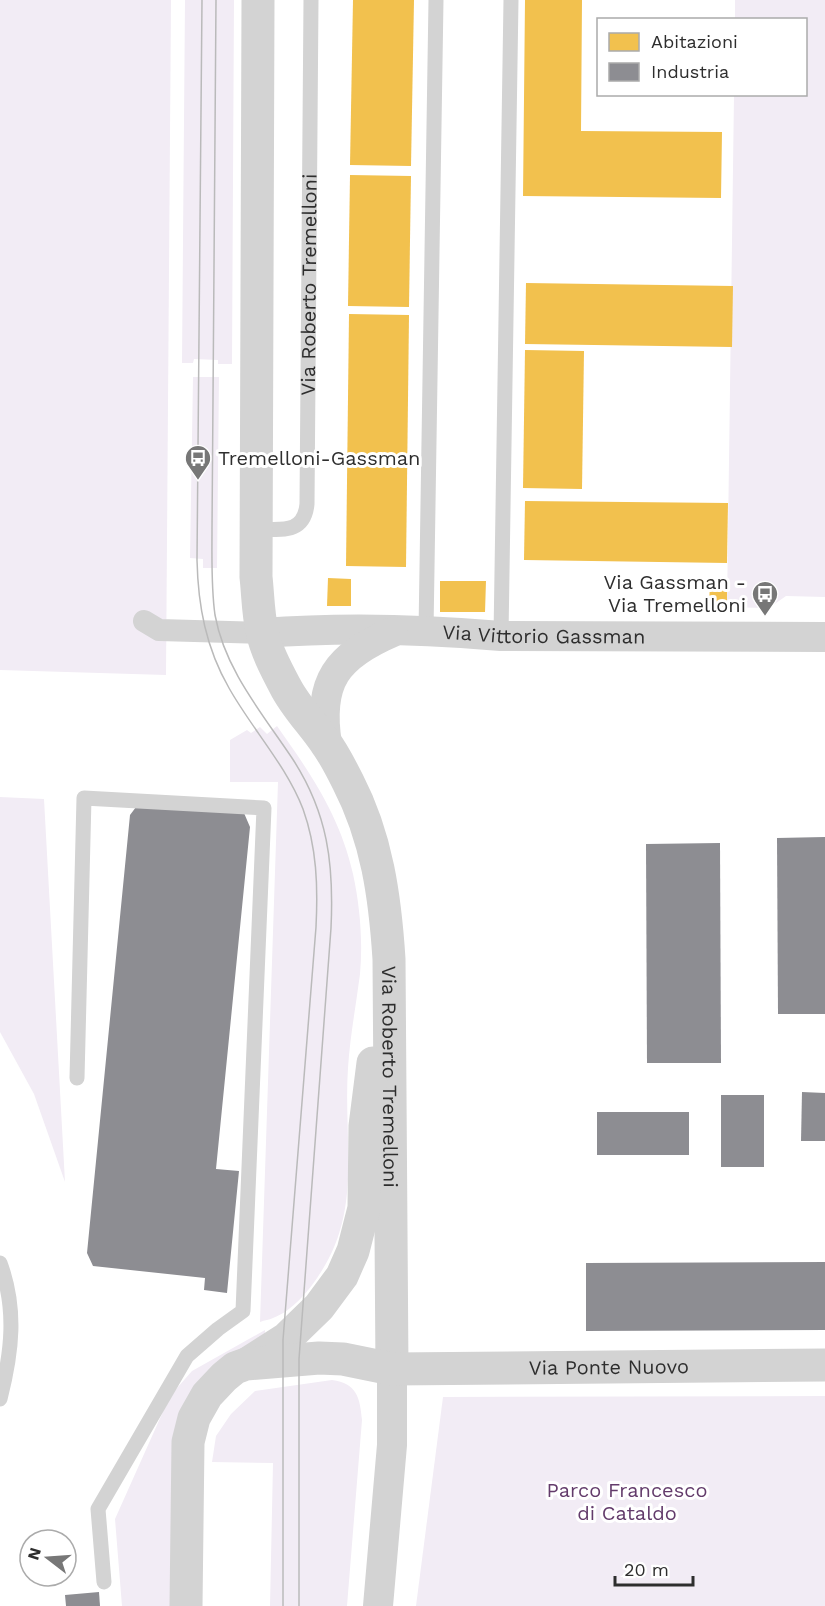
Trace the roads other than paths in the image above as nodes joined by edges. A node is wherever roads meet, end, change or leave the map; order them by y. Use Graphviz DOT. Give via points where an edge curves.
graph roads {
  1 [pos="258,0"];
  2 [pos="311,0"];
  3 [pos="436,0"];
  4 [pos="511,0"];
  5 [pos="256,529"];
  6 [pos="144,621"];
  7 [pos="396,631"];
  8 [pos="426,631"];
  9 [pos="262,633"];
  10 [pos="501,636"];
  11 [pos="825,637"];
  12 [pos="327,744"];
  13 [pos="389,980"];
  14 [pos="77,1078"];
  15 [pos="0,1263"];
  16 [pos="343,1359"];
  17 [pos="246,1364"];
  18 [pos="825,1365"];
  19 [pos="392,1369"];
  20 [pos="0,1399"];
  21 [pos="393,1421"];
  22 [pos="104,1582"];
  23 [pos="186,1606"];
  24 [pos="378,1606"];
  1 -- 5 [label="street, Via Roberto Tremelloni"];
  2 -- 5 [label="lane, Via Roberto Tremelloni" via="307,504 303,519 294,527"];
  3 -- 8 [label="lane"];
  4 -- 10 [label="lane"];
  5 -- 9 [label="street, Via Roberto Tremelloni"];
  6 -- 9 [label="street" via="159,630"];
  7 -- 8 [label="street, Via Vittorio Gassman"];
  7 -- 9 [label="street, Via Vittorio Gassman" via="315,629"];
  7 -- 12 [label="street, Via Roberto Tremelloni" via="351,656 331,679 324,713"];
  8 -- 10 [label="street, Via Vittorio Gassman"];
  9 -- 12 [label="street, Via Roberto Tremelloni" via="284,686"];
  10 -- 11 [label="street, Via Vittorio Gassman"];
  12 -- 13 [label="street, Via Roberto Tremelloni" via="355,797 376,853 386,920"];
  13 -- 17 [label="street" via="373,1059 365,1126 365,1195 355,1245 342,1276 320,1307 286,1339"];
  13 -- 19 [label="street, Via Roberto Tremelloni"];
  14 -- 22 [label="lane" via="84,798 264,808 243,1311 187,1356 98,1509"];
  15 -- 20 [label="lane" via="12,1321"];
  16 -- 17 [label="street, Via Ponte Nuovo"];
  16 -- 19 [label="street, Via Ponte Nuovo"];
  16 -- 21 [label="street, Via Roberto Tremelloni" via="378,1387"];
  17 -- 23 [label="street" via="229,1372 207,1395 194,1418 188,1442"];
  18 -- 19 [label="street, Via Ponte Nuovo"];
  19 -- 21 [label="street, Via Roberto Tremelloni"];
  21 -- 24 [label="street, Via Roberto Tremelloni"];
}
